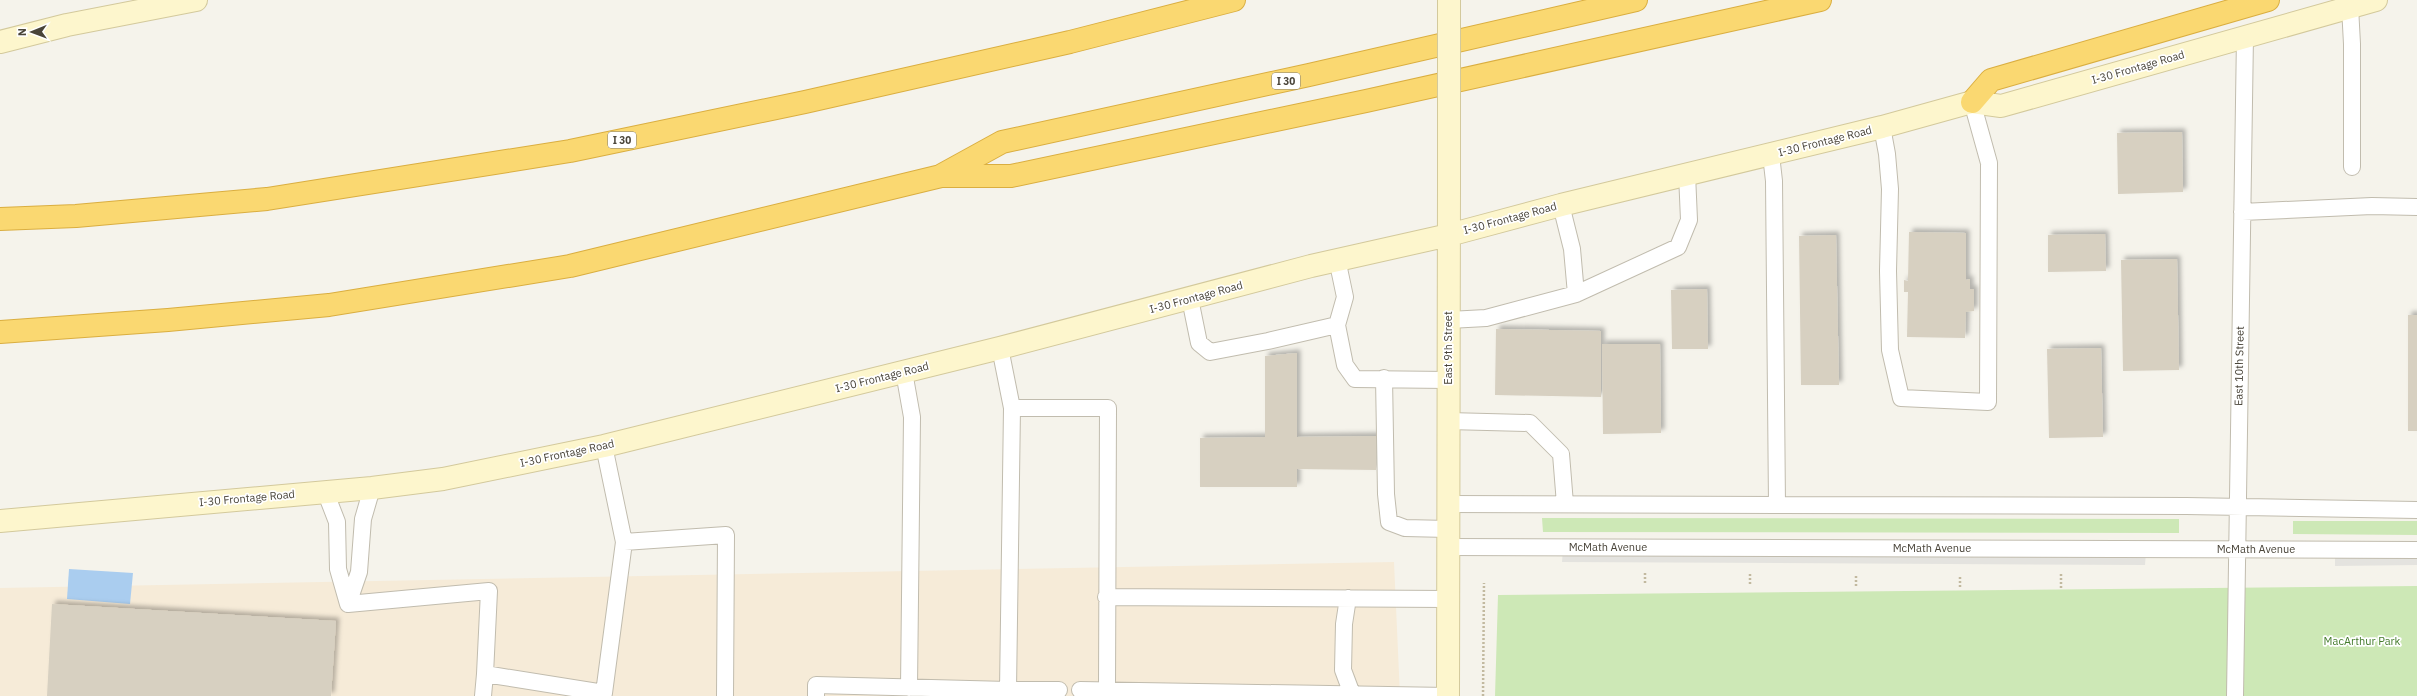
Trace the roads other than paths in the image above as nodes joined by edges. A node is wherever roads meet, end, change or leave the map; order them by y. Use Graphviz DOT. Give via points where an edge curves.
graph roads {
  1 [pos="196,0"];
  2 [pos="1234,0"];
  3 [pos="1449,0"];
  4 [pos="1636,0"];
  5 [pos="1820,0"];
  6 [pos="2268,0"];
  7 [pos="2376,0"];
  8 [pos="2350,7"];
  9 [pos="2245,36"];
  10 [pos="0,42"];
  11 [pos="1972,102"];
  12 [pos="1882,127"];
  13 [pos="1771,155"];
  14 [pos="2352,167"];
  15 [pos="1687,174"];
  16 [pos="941,176"];
  17 [pos="1561,204"];
  18 [pos="2417,207"];
  19 [pos="2242,212"];
  20 [pos="0,220"];
  21 [pos="1449,235"];
  22 [pos="1337,259"];
  23 [pos="1576,294"];
  24 [pos="1190,299"];
  25 [pos="1448,320"];
  26 [pos="1337,325"];
  27 [pos="0,332"];
  28 [pos="1000,348"];
  29 [pos="904,372"];
  30 [pos="1384,378"];
  31 [pos="1448,380"];
  32 [pos="1012,408"];
  33 [pos="1448,421"];
  34 [pos="604,446"];
  35 [pos="372,488"];
  36 [pos="324,491"];
  37 [pos="1448,504"];
  38 [pos="1566,504"];
  39 [pos="1777,505"];
  40 [pos="2236,507"];
  41 [pos="2417,510"];
  42 [pos="0,521"];
  43 [pos="1448,538"];
  44 [pos="624,542"];
  45 [pos="2236,549"];
  46 [pos="2417,550"];
  47 [pos="1106,597"];
  48 [pos="1348,598"];
  49 [pos="1448,598"];
  50 [pos="348,604"];
  51 [pos="486,674"];
  52 [pos="909,688"];
  53 [pos="1008,690"];
  54 [pos="1059,690"];
  55 [pos="1080,690"];
  56 [pos="1107,691"];
  57 [pos="604,694"];
  58 [pos="1352,694"];
  59 [pos="483,696"];
  60 [pos="725,696"];
  61 [pos="816,696"];
  62 [pos="1448,696"];
  63 [pos="2235,696"];
  1 -- 10 [label="main road" via="67,25"];
  2 -- 20 [label="highway, I 30" via="1070,42 805,102 570,151 267,199"];
  3 -- 21 [label="main road, East 9th Street, bridge"];
  4 -- 16 [label="highway, I 30" via="1002,142"];
  5 -- 16 [label="highway" via="1366,101 1010,176"];
  6 -- 11 [label="highway" via="1991,80"];
  7 -- 8 [label="main road, I-30 Frontage Road"];
  8 -- 9 [label="main road, I-30 Frontage Road"];
  8 -- 14 [label="lane"];
  9 -- 11 [label="main road, I-30 Frontage Road" via="2001,106"];
  9 -- 19 [label="lane, East 10th Street"];
  11 -- 12 [label="main road, I-30 Frontage Road"];
  11 -- 12 [label="lane" via="1989,163 1988,402 1901,398 1890,350 1890,189"];
  12 -- 13 [label="main road, I-30 Frontage Road"];
  13 -- 15 [label="main road, I-30 Frontage Road"];
  13 -- 39 [label="lane" via="1774,182"];
  15 -- 17 [label="main road, I-30 Frontage Road"];
  15 -- 23 [label="lane" via="1689,220 1678,247"];
  16 -- 27 [label="highway, I 30" via="562,267 329,305"];
  17 -- 21 [label="main road, I-30 Frontage Road"];
  17 -- 23 [label="lane" via="1572,249"];
  18 -- 19 [label="lane" via="2372,206"];
  19 -- 40 [label="lane, East 10th Street"];
  21 -- 22 [label="main road, I-30 Frontage Road"];
  21 -- 25 [label="main road, East 9th Street"];
  22 -- 24 [label="main road, I-30 Frontage Road"];
  22 -- 26 [label="lane" via="1345,296"];
  23 -- 25 [label="lane" via="1486,318"];
  24 -- 26 [label="lane" via="1199,343 1210,352"];
  24 -- 28 [label="main road, I-30 Frontage Road"];
  25 -- 31 [label="main road, East 9th Street"];
  26 -- 30 [label="lane" via="1345,365 1355,379"];
  28 -- 29 [label="main road, I-30 Frontage Road"];
  28 -- 32 [label="lane"];
  29 -- 34 [label="main road, I-30 Frontage Road"];
  29 -- 52 [label="lane" via="912,417"];
  30 -- 31 [label="lane"];
  30 -- 43 [label="lane, McMath Avenue" via="1386,494 1389,522"];
  31 -- 33 [label="main road, East 9th Street"];
  32 -- 47 [label="lane" via="1108,408"];
  32 -- 53 [label="lane"];
  33 -- 37 [label="main road, East 9th Street"];
  33 -- 38 [label="lane" via="1530,424 1561,454"];
  34 -- 35 [label="main road, I-30 Frontage Road" via="443,479"];
  34 -- 44 [label="lane"];
  35 -- 36 [label="main road, I-30 Frontage Road"];
  35 -- 50 [label="lane" via="363,519 359,572"];
  36 -- 42 [label="main road, I-30 Frontage Road"];
  36 -- 50 [label="lane" via="337,522 338,569"];
  37 -- 38 [label="lane"];
  37 -- 43 [label="main road, East 9th Street"];
  38 -- 39 [label="lane"];
  39 -- 40 [label="lane"];
  40 -- 41 [label="lane"];
  40 -- 45 [label="lane, East 10th Street"];
  43 -- 45 [label="lane, McMath Avenue"];
  43 -- 49 [label="main road, East 9th Street"];
  44 -- 57 [label="lane"];
  44 -- 60 [label="lane" via="726,535"];
  45 -- 46 [label="lane, McMath Avenue"];
  45 -- 63 [label="lane, East 10th Street"];
  47 -- 48 [label="lane"];
  47 -- 56 [label="lane"];
  48 -- 49 [label="lane"];
  48 -- 58 [label="lane" via="1344,624 1343,670"];
  49 -- 62 [label="main road, East 9th Street"];
  50 -- 51 [label="lane" via="489,591"];
  51 -- 57 [label="lane"];
  51 -- 59 [label="lane"];
  52 -- 53 [label="lane"];
  52 -- 61 [label="lane" via="816,685"];
  53 -- 54 [label="lane"];
  55 -- 56 [label="lane"];
  56 -- 58 [label="lane"];
  58 -- 62 [label="lane"];
}
